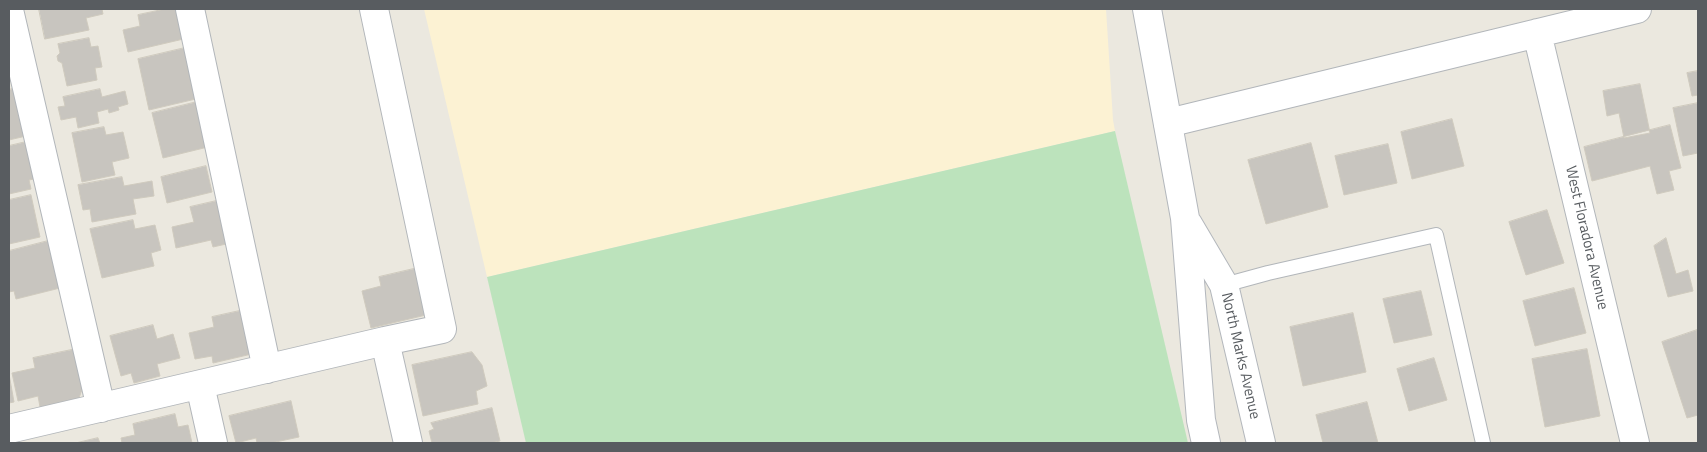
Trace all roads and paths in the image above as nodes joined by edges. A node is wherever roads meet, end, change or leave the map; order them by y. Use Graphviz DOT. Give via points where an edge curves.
graph roads {
  1 [pos="190,9"];
  2 [pos="374,9"];
  3 [pos="1147,9"];
  4 [pos="1637,9"];
  5 [pos="9,10"];
  6 [pos="1538,33"];
  7 [pos="1168,123"];
  8 [pos="1185,218"];
  9 [pos="1224,285"];
  10 [pos="384,341"];
  11 [pos="267,369"];
  12 [pos="200,385"];
  13 [pos="101,408"];
  14 [pos="12,434"];
  15 [pos="213,443"];
  16 [pos="408,443"];
  17 [pos="1206,443"];
  18 [pos="1261,443"];
  19 [pos="1483,443"];
  20 [pos="1635,443"];
  1 -- 11 [label="street"];
  2 -- 10 [label="street" via="442,329"];
  3 -- 7 [label="street, North Marks Avenue"];
  4 -- 6 [label="street"];
  5 -- 13 [label="street"];
  6 -- 7 [label="street"];
  6 -- 20 [label="street, West Floradora Avenue"];
  7 -- 8 [label="street, North Marks Avenue"];
  8 -- 9 [label="street, North Marks Avenue"];
  8 -- 17 [label="street, North Marks Avenue" via="1201,420"];
  9 -- 18 [label="street, North Marks Avenue"];
  9 -- 19 [label="lane" via="1436,235"];
  10 -- 11 [label="street"];
  10 -- 16 [label="street"];
  11 -- 12 [label="street"];
  12 -- 13 [label="street"];
  12 -- 15 [label="street"];
  13 -- 14 [label="street"];
}
